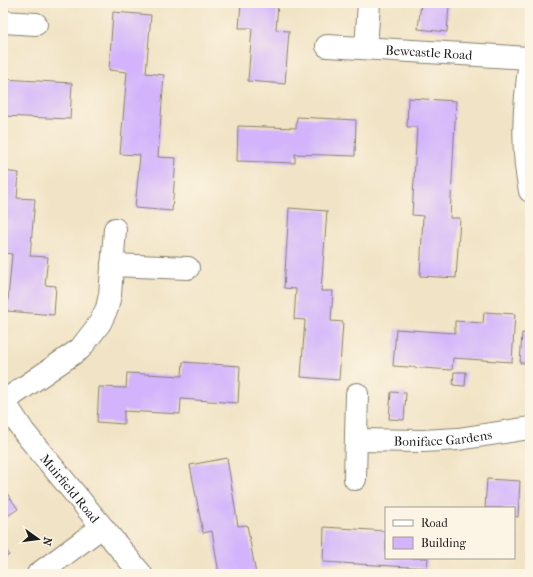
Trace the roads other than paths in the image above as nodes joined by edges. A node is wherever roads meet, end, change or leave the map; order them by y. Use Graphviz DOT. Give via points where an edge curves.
graph roads {
  1 [pos="369,3"];
  2 [pos="3,22"];
  3 [pos="36,24"];
  4 [pos="327,46"];
  5 [pos="366,48"];
  6 [pos="530,60"];
  7 [pos="530,191"];
  8 [pos="115,229"];
  9 [pos="112,265"];
  10 [pos="188,268"];
  11 [pos="357,394"];
  12 [pos="3,401"];
  13 [pos="530,428"];
  14 [pos="356,440"];
  15 [pos="355,479"];
  16 [pos="102,527"];
  17 [pos="38,574"];
  18 [pos="141,574"];
  1 -- 5 [label="street"];
  2 -- 3 [label="street"];
  4 -- 5 [label="street, Bewcastle Road"];
  5 -- 6 [label="street, Bewcastle Road"];
  6 -- 7 [label="street" via="524,136"];
  8 -- 9 [label="street"];
  9 -- 10 [label="street"];
  9 -- 12 [label="street" via="107,308 91,336 80,349"];
  11 -- 14 [label="street"];
  12 -- 16 [label="street, Muirfield Road" via="24,432"];
  13 -- 14 [label="street, Boniface Gardens" via="458,440"];
  14 -- 15 [label="street"];
  16 -- 17 [label="street"];
  16 -- 18 [label="street, Muirfield Road"];
}
